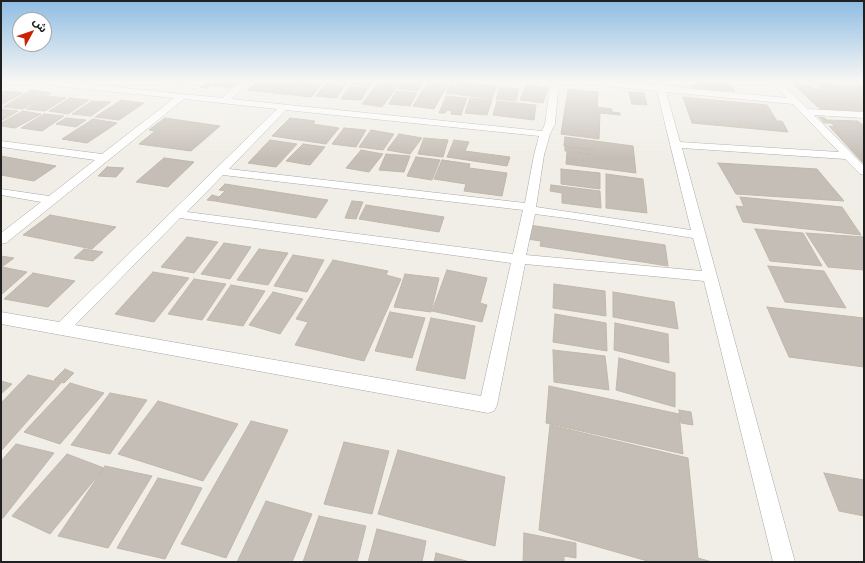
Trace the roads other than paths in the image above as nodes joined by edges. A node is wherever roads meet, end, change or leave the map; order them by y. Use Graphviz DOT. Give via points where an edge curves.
graph roads {
  1 [pos="168,107"];
  2 [pos="284,107"];
  3 [pos="287,107"];
  4 [pos="552,107"];
  5 [pos="666,107"];
  6 [pos="801,107"];
  7 [pos="806,112"];
  8 [pos="864,115"];
  9 [pos="545,134"];
  10 [pos="1,144"];
  11 [pos="676,146"];
  12 [pos="848,156"];
  13 [pos="105,158"];
  14 [pos="220,171"];
  15 [pos="864,172"];
  16 [pos="1,192"];
  17 [pos="51,200"];
  18 [pos="530,208"];
  19 [pos="176,214"];
  20 [pos="699,235"];
  21 [pos="1,240"];
  22 [pos="519,259"];
  23 [pos="710,277"];
  24 [pos="1,318"];
  25 [pos="62,329"];
  26 [pos="784,562"];
  1 -- 13 [label="street"];
  2 -- 14 [label="street"];
  3 -- 9 [label="street"];
  4 -- 9 [label="street" via="550,124"];
  5 -- 11 [label="street"];
  6 -- 7 [label="street"];
  7 -- 8 [label="street"];
  7 -- 12 [label="street"];
  9 -- 18 [label="street"];
  10 -- 13 [label="street"];
  11 -- 12 [label="street"];
  11 -- 20 [label="street"];
  12 -- 15 [label="street"];
  13 -- 17 [label="street"];
  14 -- 18 [label="street"];
  14 -- 19 [label="street"];
  16 -- 17 [label="street"];
  17 -- 21 [label="street"];
  18 -- 20 [label="street"];
  18 -- 22 [label="street"];
  19 -- 22 [label="street"];
  19 -- 25 [label="street"];
  20 -- 23 [label="street"];
  22 -- 23 [label="street"];
  22 -- 25 [label="street" via="488,405"];
  23 -- 26 [label="street"];
  24 -- 25 [label="street"];
}
